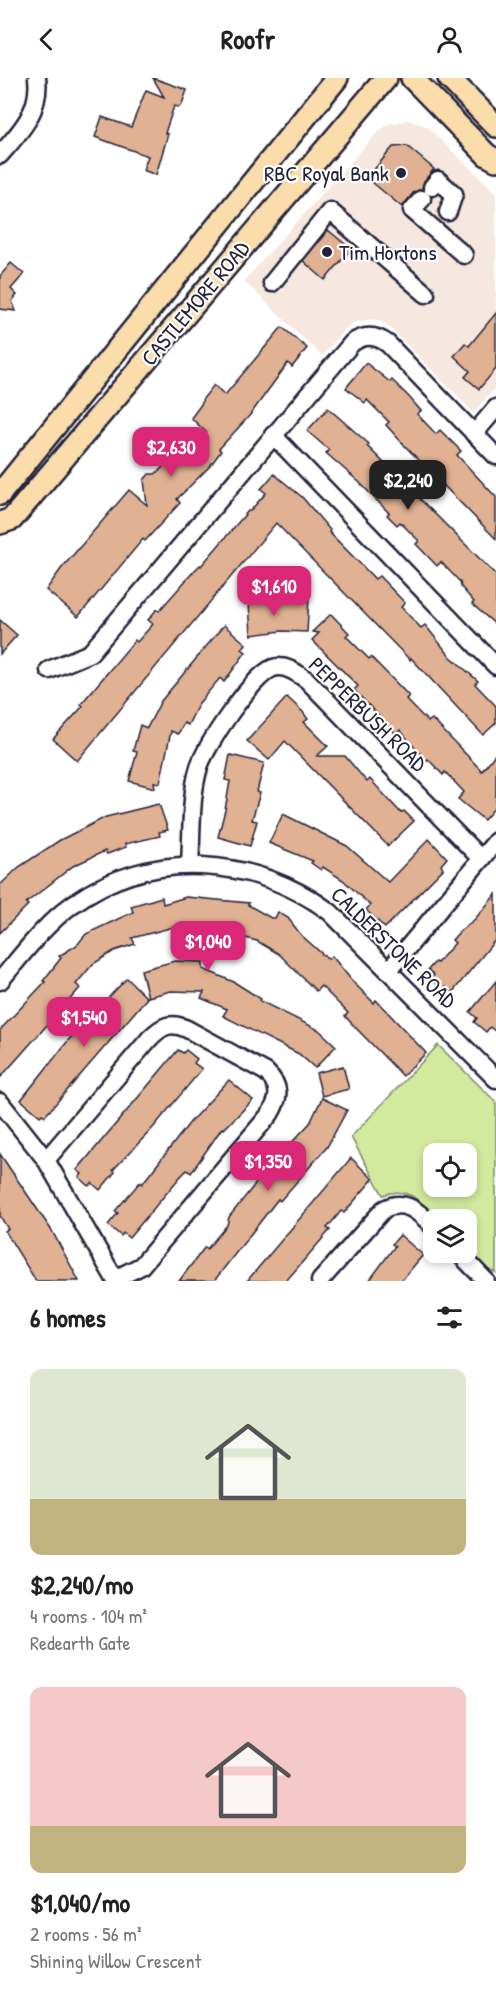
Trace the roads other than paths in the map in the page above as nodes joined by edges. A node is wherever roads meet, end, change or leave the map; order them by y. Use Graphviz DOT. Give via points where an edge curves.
graph roads {
  1 [pos="37,78"];
  2 [pos="336,78"];
  3 [pos="386,78"];
  4 [pos="412,78"];
  5 [pos="449,78"];
  6 [pos="496,126"];
  7 [pos="0,155"];
  8 [pos="496,160"];
  9 [pos="448,212"];
  10 [pos="464,255"];
  11 [pos="272,283"];
  12 [pos="426,294"];
  13 [pos="496,408"];
  14 [pos="474,434"];
  15 [pos="273,435"];
  16 [pos="496,456"];
  17 [pos="0,494"];
  18 [pos="0,523"];
  19 [pos="496,666"];
  20 [pos="49,670"];
  21 [pos="496,841"];
  22 [pos="481,859"];
  23 [pos="190,864"];
  24 [pos="388,970"];
  25 [pos="0,981"];
  26 [pos="495,1077"];
  27 [pos="0,1102"];
  28 [pos="46,1160"];
  29 [pos="423,1217"];
  30 [pos="469,1263"];
  31 [pos="116,1280"];
  32 [pos="320,1281"];
  33 [pos="486,1281"];
  1 -- 7 [label="street" via="39,91 30,120"];
  2 -- 17 [label="main road, CASTLEMORE ROAD"];
  3 -- 18 [label="main road, CASTLEMORE ROAD" via="12,519"];
  4 -- 8 [label="main road"];
  5 -- 6 [label="main road"];
  9 -- 10 [label="street" via="454,194 438,180 412,210"];
  11 -- 12 [label="street" via="330,211"];
  13 -- 14 [label="street"];
  14 -- 15 [label="street" via="388,344 367,336 352,343"];
  14 -- 16 [label="street"];
  15 -- 19 [label="street"];
  15 -- 20 [label="street" via="90,653"];
  21 -- 22 [label="street"];
  22 -- 23 [label="street, PEPPERBUSH ROAD" via="307,680 285,668 274,668 263,675 215,733 205,753 196,783"];
  22 -- 24 [label="street"];
  23 -- 24 [label="street, CALDERSTONE ROAD" via="261,876 305,896 330,912"];
  23 -- 25 [label="street, CALDERSTONE ROAD" via="135,874 90,893 46,927"];
  24 -- 26 [label="street, CALDERSTONE ROAD"];
  27 -- 28 [label="street"];
  28 -- 31 [label="street"];
  28 -- 31 [label="street" via="150,1038 168,1025 178,1024 276,1081 279,1093 270,1114 141,1266"];
  29 -- 32 [label="street" via="405,1205 394,1204 384,1209"];
  30 -- 33 [label="street"];
}
